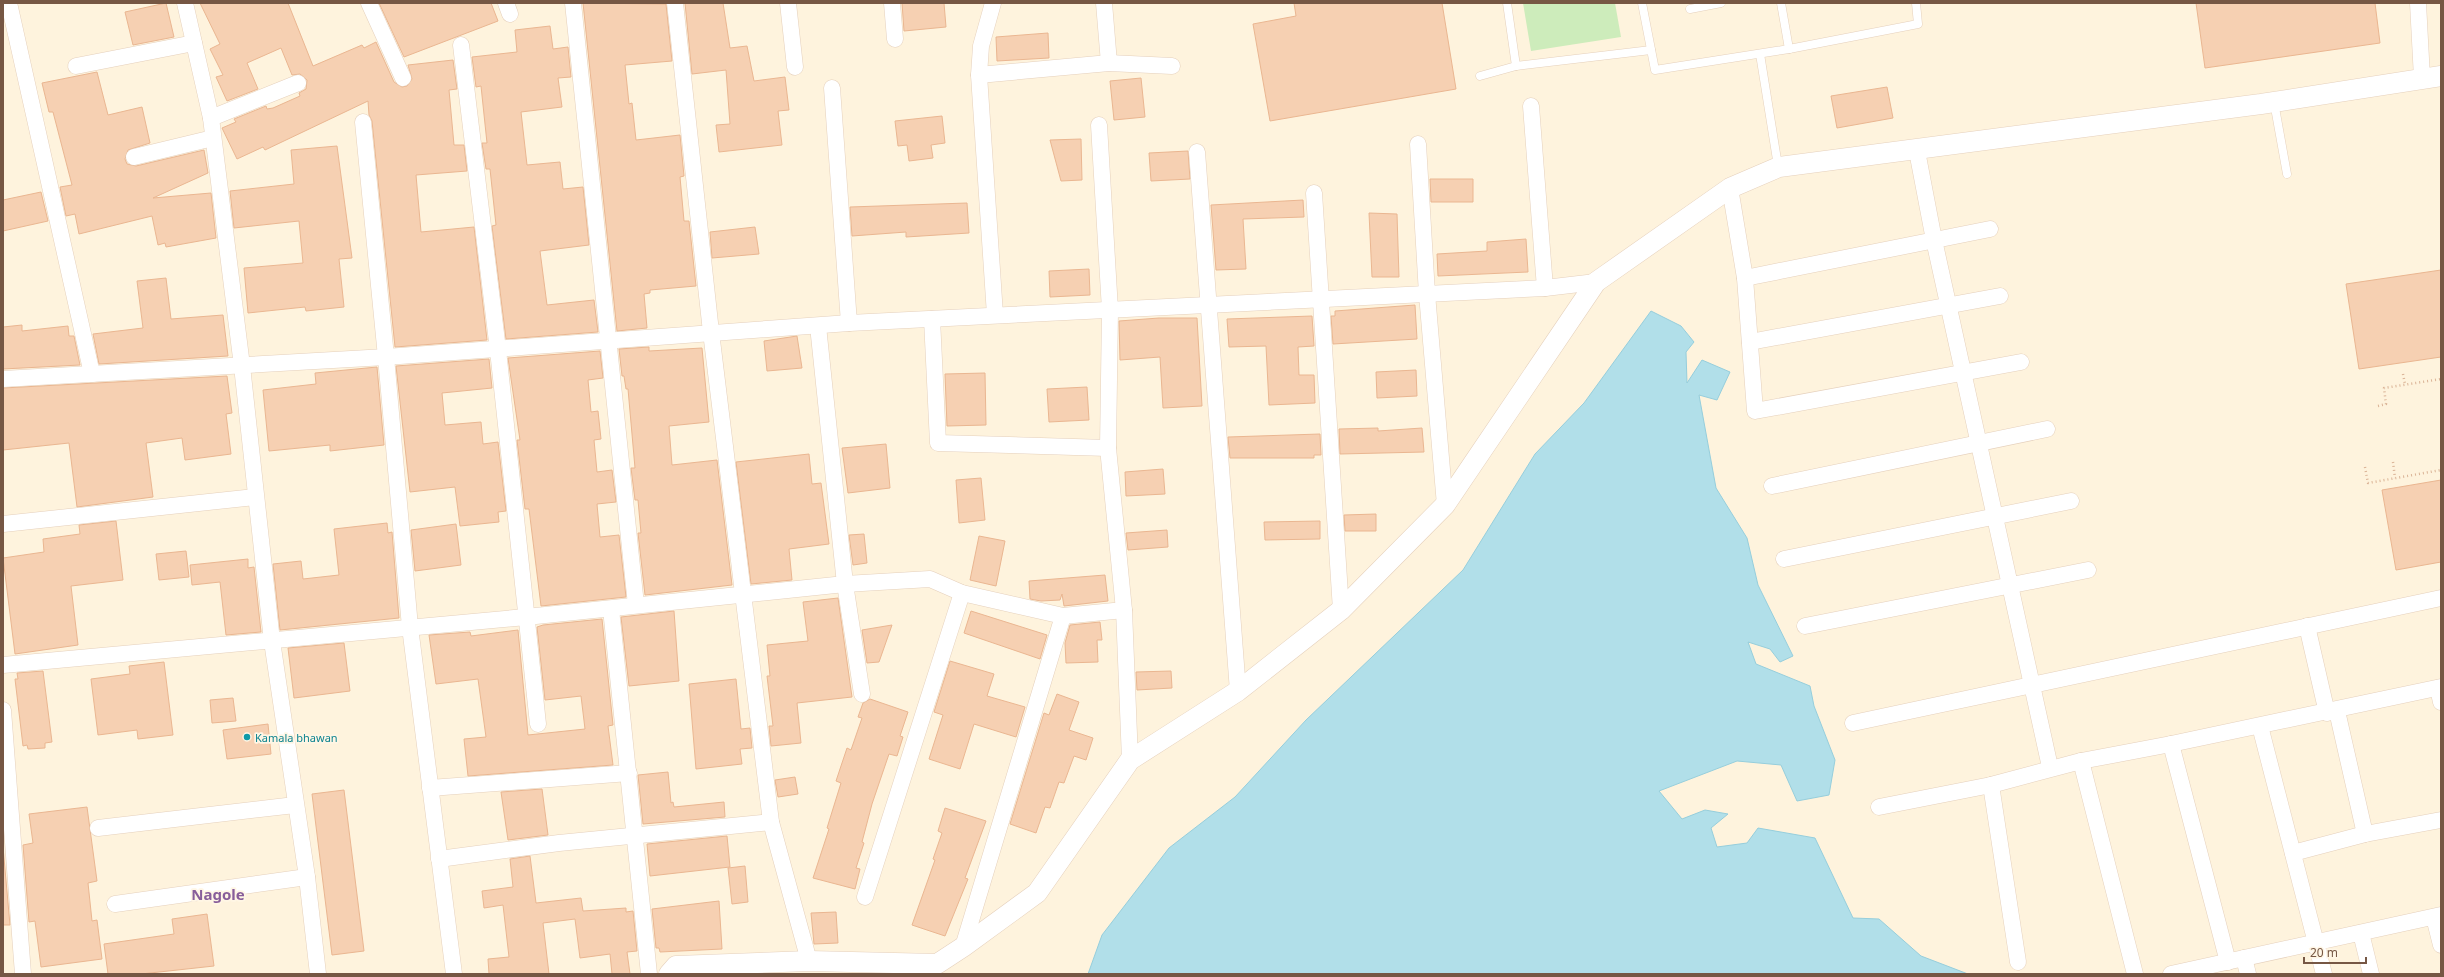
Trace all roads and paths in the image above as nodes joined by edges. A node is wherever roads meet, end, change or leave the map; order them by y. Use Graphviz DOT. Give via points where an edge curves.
graph roads {
  1 [pos="9,3"];
  2 [pos="184,3"];
  3 [pos="369,3"];
  4 [pos="573,3"];
  5 [pos="675,3"];
  6 [pos="788,3"];
  7 [pos="892,3"];
  8 [pos="993,3"];
  9 [pos="1104,3"];
  10 [pos="1506,3"];
  11 [pos="1642,3"];
  12 [pos="1721,3"];
  13 [pos="1781,3"];
  14 [pos="1916,3"];
  15 [pos="2418,3"];
  16 [pos="1690,9"];
  17 [pos="895,39"];
  18 [pos="194,43"];
  19 [pos="461,45"];
  20 [pos="1789,49"];
  21 [pos="1651,50"];
  22 [pos="1760,54"];
  23 [pos="1109,63"];
  24 [pos="76,66"];
  25 [pos="1172,66"];
  26 [pos="1516,66"];
  27 [pos="794,67"];
  28 [pos="980,75"];
  29 [pos="1480,76"];
  30 [pos="2432,77"];
  31 [pos="403,78"];
  32 [pos="298,83"];
  33 [pos="832,88"];
  34 [pos="2274,102"];
  35 [pos="1531,106"];
  36 [pos="211,118"];
  37 [pos="363,122"];
  38 [pos="1099,125"];
  39 [pos="213,138"];
  40 [pos="1418,144"];
  41 [pos="1918,151"];
  42 [pos="1197,152"];
  43 [pos="134,157"];
  44 [pos="1779,167"];
  45 [pos="2287,174"];
  46 [pos="1730,188"];
  47 [pos="1314,193"];
  48 [pos="1990,229"];
  49 [pos="1934,240"];
  50 [pos="1745,278"];
  51 [pos="1596,282"];
  52 [pos="1545,288"];
  53 [pos="1428,294"];
  54 [pos="2000,296"];
  55 [pos="1321,300"];
  56 [pos="1210,306"];
  57 [pos="1948,306"];
  58 [pos="1110,310"];
  59 [pos="995,315"];
  60 [pos="932,319"];
  61 [pos="849,323"];
  62 [pos="818,326"];
  63 [pos="711,332"];
  64 [pos="608,340"];
  65 [pos="1750,342"];
  66 [pos="498,350"];
  67 [pos="386,357"];
  68 [pos="2021,362"];
  69 [pos="242,366"];
  70 [pos="1963,373"];
  71 [pos="92,374"];
  72 [pos="2403,374"];
  73 [pos="2441,378"];
  74 [pos="3,379"];
  75 [pos="2405,384"];
  76 [pos="2378,406"];
  77 [pos="2048,429"];
  78 [pos="1978,444"];
  79 [pos="1108,448"];
  80 [pos="2393,462"];
  81 [pos="2365,467"];
  82 [pos="2441,470"];
  83 [pos="2395,478"];
  84 [pos="1772,486"];
  85 [pos="255,497"];
  86 [pos="2071,501"];
  87 [pos="1445,505"];
  88 [pos="1994,516"];
  89 [pos="3,524"];
  90 [pos="1784,559"];
  91 [pos="2088,570"];
  92 [pos="846,584"];
  93 [pos="2009,586"];
  94 [pos="962,593"];
  95 [pos="745,596"];
  96 [pos="2441,598"];
  97 [pos="636,605"];
  98 [pos="610,608"];
  99 [pos="1124,610"];
  100 [pos="1341,610"];
  101 [pos="1064,616"];
  102 [pos="526,617"];
  103 [pos="1805,626"];
  104 [pos="2307,626"];
  105 [pos="410,627"];
  106 [pos="272,641"];
  107 [pos="3,665"];
  108 [pos="2031,684"];
  109 [pos="1238,691"];
  110 [pos="2440,692"];
  111 [pos="862,694"];
  112 [pos="3,710"];
  113 [pos="2332,712"];
  114 [pos="1853,723"];
  115 [pos="538,724"];
  116 [pos="2260,726"];
  117 [pos="2171,744"];
  118 [pos="1130,760"];
  119 [pos="2081,761"];
  120 [pos="2050,767"];
  121 [pos="629,772"];
  122 [pos="1991,785"];
  123 [pos="430,788"];
  124 [pos="295,805"];
  125 [pos="1879,807"];
  126 [pos="2441,820"];
  127 [pos="771,822"];
  128 [pos="98,828"];
  129 [pos="2365,834"];
  130 [pos="635,835"];
  131 [pos="2293,853"];
  132 [pos="439,859"];
  133 [pos="307,877"];
  134 [pos="865,897"];
  135 [pos="115,904"];
  136 [pos="2438,916"];
  137 [pos="2361,933"];
  138 [pos="2316,942"];
  139 [pos="2441,945"];
  140 [pos="963,947"];
  141 [pos="2244,958"];
  142 [pos="2018,962"];
  143 [pos="2228,962"];
  144 [pos="815,966"];
  145 [pos="23,974"];
  146 [pos="318,974"];
  147 [pos="454,974"];
  148 [pos="649,974"];
  149 [pos="669,974"];
  150 [pos="2135,974"];
  151 [pos="2171,974"];
  152 [pos="2248,974"];
  153 [pos="2324,974"];
  154 [pos="2371,974"];
  1 -- 71 [label="street"];
  2 -- 18 [label="street"];
  3 -- 31 [label="street"];
  4 -- 64 [label="street"];
  5 -- 63 [label="street"];
  6 -- 27 [label="street"];
  7 -- 17 [label="street"];
  8 -- 28 [label="street" via="981,46"];
  9 -- 23 [label="street"];
  10 -- 26 [label="lane"];
  11 -- 21 [label="lane"];
  12 -- 16 [label="lane"];
  13 -- 20 [label="lane"];
  14 -- 20 [label="lane" via="1918,24"];
  15 -- 30 [label="street"];
  18 -- 24 [label="street"];
  18 -- 36 [label="street"];
  19 -- 66 [label="street"];
  20 -- 22 [label="lane"];
  21 -- 22 [label="lane" via="1655,70"];
  21 -- 26 [label="lane"];
  22 -- 44 [label="lane"];
  23 -- 25 [label="street"];
  23 -- 28 [label="street"];
  26 -- 29 [label="lane"];
  28 -- 59 [label="street"];
  30 -- 34 [label="street"];
  32 -- 36 [label="street"];
  33 -- 61 [label="street"];
  34 -- 41 [label="street"];
  34 -- 45 [label="lane"];
  35 -- 52 [label="street"];
  36 -- 39 [label="street"];
  37 -- 67 [label="street"];
  38 -- 58 [label="street"];
  39 -- 43 [label="street"];
  39 -- 69 [label="street"];
  40 -- 53 [label="street"];
  41 -- 44 [label="street"];
  41 -- 49 [label="street"];
  42 -- 56 [label="street"];
  44 -- 46 [label="street"];
  46 -- 50 [label="street"];
  46 -- 51 [label="street"];
  47 -- 55 [label="street"];
  48 -- 49 [label="street"];
  49 -- 50 [label="street"];
  49 -- 57 [label="street"];
  50 -- 65 [label="street"];
  51 -- 52 [label="street"];
  51 -- 87 [label="street"];
  52 -- 53 [label="street"];
  53 -- 55 [label="street"];
  53 -- 87 [label="street"];
  54 -- 57 [label="street"];
  55 -- 56 [label="street"];
  55 -- 100 [label="street"];
  56 -- 58 [label="street"];
  56 -- 109 [label="street"];
  57 -- 65 [label="street"];
  57 -- 70 [label="street"];
  58 -- 59 [label="street"];
  58 -- 79 [label="street"];
  59 -- 60 [label="street"];
  60 -- 61 [label="street"];
  60 -- 79 [label="street" via="938,443"];
  61 -- 62 [label="street"];
  62 -- 63 [label="street"];
  62 -- 92 [label="street"];
  63 -- 64 [label="street"];
  63 -- 95 [label="street"];
  64 -- 66 [label="street"];
  64 -- 97 [label="street"];
  65 -- 70 [label="street" via="1755,411"];
  66 -- 67 [label="street"];
  66 -- 102 [label="street"];
  67 -- 69 [label="street"];
  67 -- 105 [label="street"];
  68 -- 70 [label="street"];
  69 -- 71 [label="street"];
  69 -- 85 [label="street"];
  70 -- 78 [label="street"];
  71 -- 74 [label="street"];
  72 -- 75 [label="path"];
  73 -- 75 [label="path"];
  75 -- 76 [label="path" via="2384,388 2386,404"];
  77 -- 78 [label="street"];
  78 -- 84 [label="street"];
  78 -- 88 [label="street"];
  79 -- 99 [label="street"];
  80 -- 83 [label="path"];
  81 -- 83 [label="path" via="2368,484"];
  82 -- 83 [label="path"];
  85 -- 89 [label="street"];
  85 -- 106 [label="street"];
  86 -- 88 [label="street"];
  87 -- 100 [label="street"];
  88 -- 90 [label="street"];
  88 -- 93 [label="street"];
  91 -- 93 [label="street"];
  92 -- 94 [label="street" via="930,579"];
  92 -- 95 [label="street"];
  92 -- 111 [label="street"];
  93 -- 103 [label="street"];
  93 -- 108 [label="street"];
  94 -- 101 [label="street"];
  94 -- 134 [label="street"];
  95 -- 97 [label="street"];
  95 -- 127 [label="street"];
  96 -- 104 [label="street"];
  97 -- 98 [label="street"];
  98 -- 102 [label="street"];
  98 -- 121 [label="street"];
  99 -- 101 [label="street"];
  99 -- 118 [label="street"];
  100 -- 109 [label="street"];
  101 -- 140 [label="street"];
  102 -- 105 [label="street"];
  102 -- 115 [label="street"];
  104 -- 108 [label="street"];
  104 -- 113 [label="street"];
  105 -- 106 [label="street"];
  105 -- 123 [label="street"];
  106 -- 107 [label="street"];
  106 -- 124 [label="street"];
  108 -- 114 [label="street"];
  108 -- 120 [label="street"];
  109 -- 118 [label="street"];
  110 -- 113 [label="street"];
  112 -- 145 [label="street"];
  113 -- 116 [label="street"];
  113 -- 129 [label="street"];
  116 -- 117 [label="street"];
  116 -- 131 [label="street"];
  117 -- 119 [label="street"];
  117 -- 143 [label="street"];
  118 -- 140 [label="street" via="1037,893"];
  119 -- 120 [label="street"];
  119 -- 150 [label="street"];
  120 -- 122 [label="street"];
  121 -- 123 [label="street"];
  121 -- 130 [label="street"];
  122 -- 125 [label="street"];
  122 -- 142 [label="street"];
  123 -- 132 [label="street"];
  124 -- 128 [label="street"];
  124 -- 133 [label="street"];
  126 -- 129 [label="street"];
  127 -- 130 [label="street"];
  127 -- 144 [label="street"];
  129 -- 131 [label="street"];
  130 -- 132 [label="street"];
  130 -- 148 [label="street"];
  131 -- 138 [label="street"];
  132 -- 147 [label="street"];
  133 -- 135 [label="street"];
  133 -- 146 [label="street"];
  136 -- 137 [label="street"];
  136 -- 139 [label="street"];
  137 -- 138 [label="street"];
  137 -- 154 [label="street"];
  138 -- 141 [label="street"];
  138 -- 153 [label="street"];
  140 -- 144 [label="street" via="937,964"];
  141 -- 143 [label="street"];
  141 -- 152 [label="street"];
  143 -- 151 [label="street"];
  144 -- 149 [label="street" via="676,966"];
}
